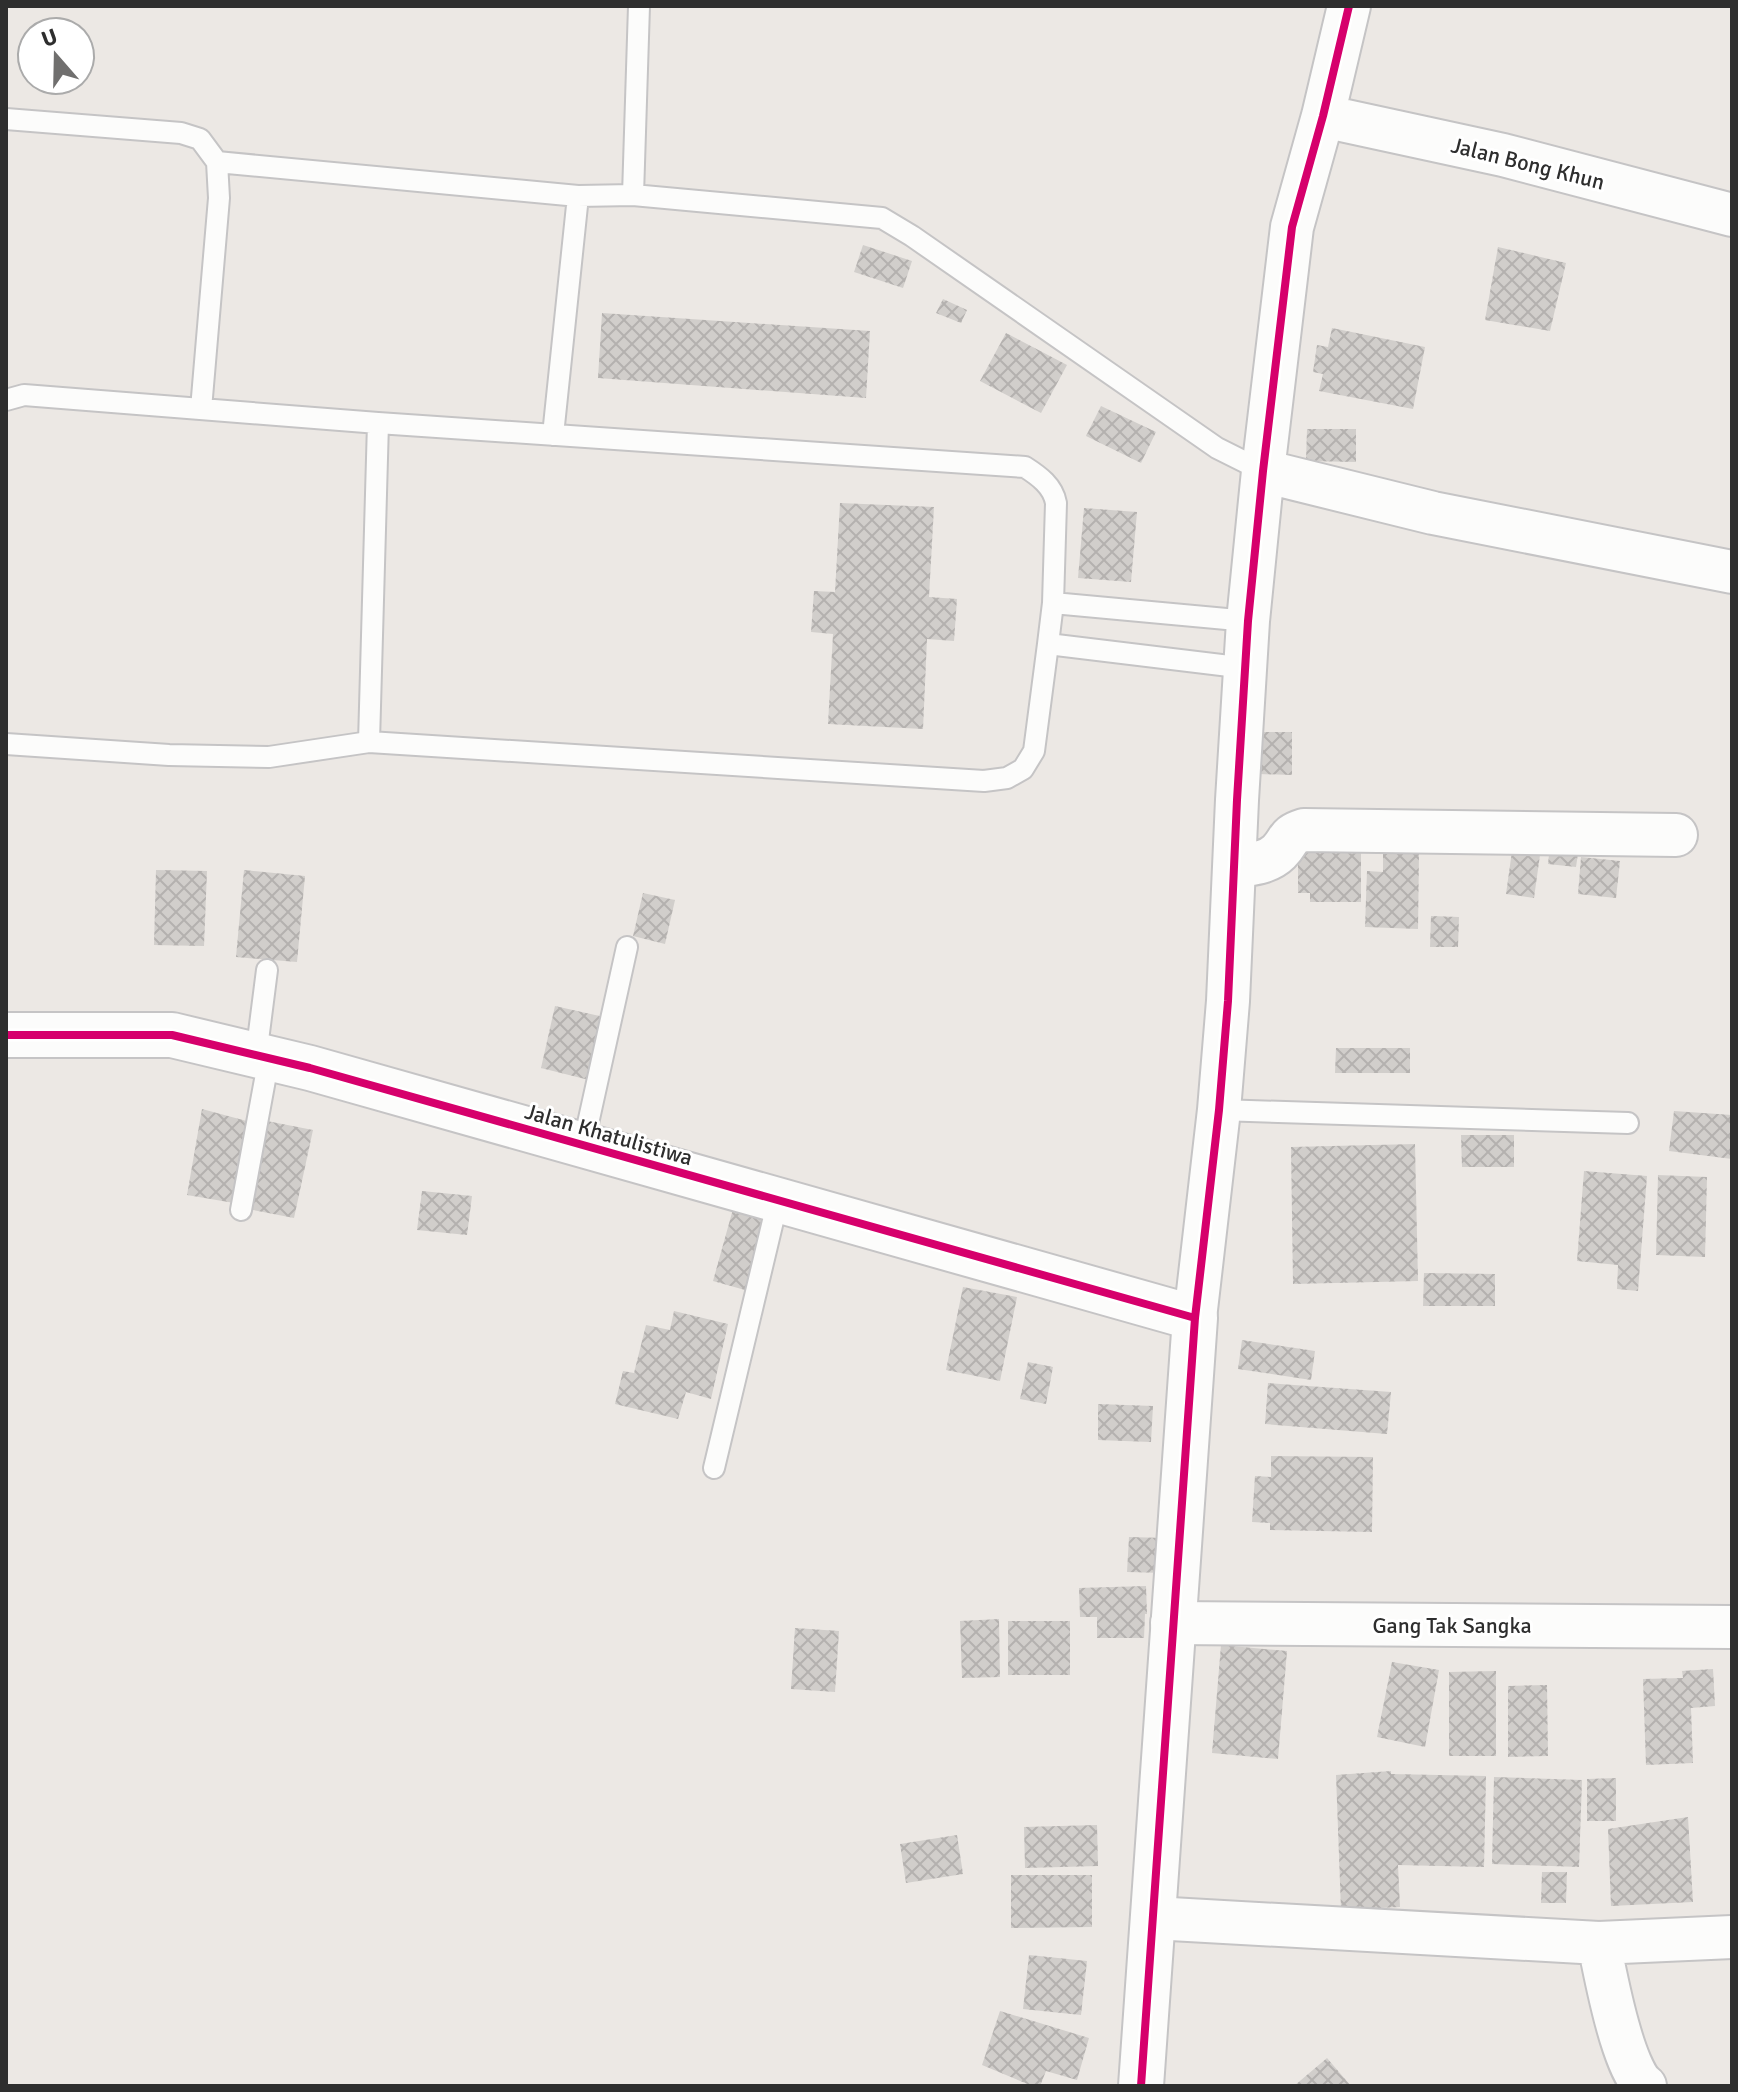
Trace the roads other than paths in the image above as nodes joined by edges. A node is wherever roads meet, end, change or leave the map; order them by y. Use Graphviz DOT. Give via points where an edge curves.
graph roads {
  1 [pos="639,6"];
  2 [pos="1349,6"];
  3 [pos="1323,116"];
  4 [pos="6,119"];
  5 [pos="217,162"];
  6 [pos="633,195"];
  7 [pos="578,196"];
  8 [pos="1732,215"];
  9 [pos="6,400"];
  10 [pos="201,409"];
  11 [pos="378,423"];
  12 [pos="553,435"];
  13 [pos="1263,471"];
  14 [pos="1732,572"];
  15 [pos="1053,603"];
  16 [pos="1248,621"];
  17 [pos="1048,644"];
  18 [pos="1246,668"];
  19 [pos="369,742"];
  20 [pos="6,744"];
  21 [pos="1676,835"];
  22 [pos="1234,867"];
  23 [pos="627,947"];
  24 [pos="267,970"];
  25 [pos="6,1035"];
  26 [pos="263,1057"];
  27 [pos="1219,1110"];
  28 [pos="1628,1123"];
  29 [pos="583,1146"];
  30 [pos="778,1200"];
  31 [pos="241,1210"];
  32 [pos="1195,1318"];
  33 [pos="714,1468"];
  34 [pos="1172,1623"];
  35 [pos="1732,1627"];
  36 [pos="1153,1918"];
  37 [pos="1732,1937"];
  38 [pos="1599,1943"];
  39 [pos="1141,2086"];
  40 [pos="1645,2086"];
  1 -- 6 [label="lane"];
  2 -- 3 [label="street"];
  3 -- 8 [label="street, Jalan Bong Khun" via="1503,155"];
  3 -- 13 [label="street" via="1292,227"];
  4 -- 5 [label="lane" via="181,133 200,139"];
  5 -- 7 [label="lane"];
  5 -- 10 [label="lane" via="219,198"];
  6 -- 7 [label="lane"];
  6 -- 13 [label="lane" via="882,218 1217,448"];
  7 -- 12 [label="lane"];
  9 -- 10 [label="lane" via="24,395"];
  10 -- 11 [label="lane"];
  11 -- 12 [label="lane"];
  11 -- 19 [label="lane"];
  12 -- 15 [label="lane" via="1025,467 1054,493"];
  13 -- 14 [label="street" via="1433,513"];
  13 -- 16 [label="street"];
  15 -- 16 [label="lane"];
  15 -- 17 [label="lane"];
  16 -- 18 [label="street"];
  17 -- 18 [label="lane"];
  17 -- 19 [label="lane" via="1034,751 1023,769 1007,778 984,781"];
  18 -- 22 [label="street"];
  19 -- 20 [label="lane" via="269,757"];
  21 -- 22 [label="street" via="1304,830 1262,863"];
  22 -- 27 [label="street"];
  23 -- 29 [label="lane"];
  24 -- 26 [label="lane"];
  25 -- 26 [label="street, Jalan Khatulistiwa" via="172,1035"];
  26 -- 29 [label="street, Jalan Khatulistiwa"];
  26 -- 31 [label="lane"];
  27 -- 28 [label="lane"];
  27 -- 32 [label="street"];
  29 -- 30 [label="street, Jalan Khatulistiwa"];
  30 -- 32 [label="street, Jalan Khatulistiwa"];
  30 -- 33 [label="lane"];
  32 -- 34 [label="street"];
  34 -- 35 [label="street, Gang Tak Sangka"];
  34 -- 36 [label="street"];
  36 -- 38 [label="street"];
  36 -- 39 [label="street"];
  37 -- 38 [label="street"];
  38 -- 40 [label="street" via="1621,2038"];
}
